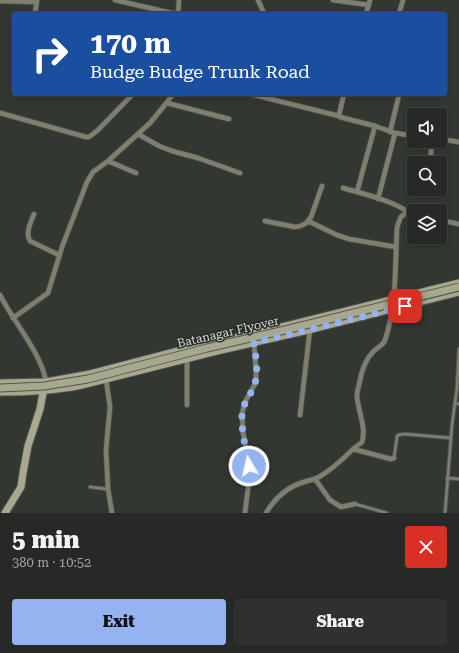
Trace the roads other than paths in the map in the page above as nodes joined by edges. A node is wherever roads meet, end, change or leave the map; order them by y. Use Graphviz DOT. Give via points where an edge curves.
graph roads {
  1 [pos="115,0"];
  2 [pos="179,0"];
  3 [pos="258,0"];
  4 [pos="334,0"];
  5 [pos="370,0"];
  6 [pos="402,0"];
  7 [pos="0,1"];
  8 [pos="37,1"];
  9 [pos="368,6"];
  10 [pos="35,12"];
  11 [pos="168,12"];
  12 [pos="177,12"];
  13 [pos="263,12"];
  14 [pos="366,12"];
  15 [pos="399,12"];
  16 [pos="131,96"];
  17 [pos="172,96"];
  18 [pos="258,96"];
  19 [pos="344,96"];
  20 [pos="399,96"];
  21 [pos="167,103"];
  22 [pos="0,113"];
  23 [pos="339,116"];
  24 [pos="229,118"];
  25 [pos="375,126"];
  26 [pos="392,132"];
  27 [pos="138,134"];
  28 [pos="407,135"];
  29 [pos="447,140"];
  30 [pos="459,142"];
  31 [pos="108,161"];
  32 [pos="240,173"];
  33 [pos="136,174"];
  34 [pos="322,186"];
  35 [pos="343,188"];
  36 [pos="357,192"];
  37 [pos="378,199"];
  38 [pos="407,211"];
  39 [pos="34,214"];
  40 [pos="407,215"];
  41 [pos="265,221"];
  42 [pos="447,221"];
  43 [pos="307,222"];
  44 [pos="459,224"];
  45 [pos="396,247"];
  46 [pos="59,255"];
  47 [pos="459,283"];
  48 [pos="459,287"];
  49 [pos="459,292"];
  50 [pos="0,294"];
  51 [pos="394,299"];
  52 [pos="392,309"];
  53 [pos="13,318"];
  54 [pos="310,330"];
  55 [pos="254,342"];
  56 [pos="459,349"];
  57 [pos="187,358"];
  58 [pos="106,379"];
  59 [pos="46,382"];
  60 [pos="0,383"];
  61 [pos="0,388"];
  62 [pos="44,391"];
  63 [pos="0,392"];
  64 [pos="454,403"];
  65 [pos="459,404"];
  66 [pos="186,405"];
  67 [pos="300,415"];
  68 [pos="451,438"];
  69 [pos="353,449"];
  70 [pos="394,458"];
  71 [pos="448,478"];
  72 [pos="315,479"];
  73 [pos="459,479"];
  74 [pos="90,487"];
  75 [pos="108,489"];
  76 [pos="355,504"];
  77 [pos="5,513"];
  78 [pos="112,513"];
  79 [pos="245,513"];
  80 [pos="266,513"];
  81 [pos="387,513"];
  82 [pos="445,513"];
  1 -- 11 [label="street"];
  2 -- 12 [label="street"];
  3 -- 13 [label="street"];
  4 -- 9 [label="street"];
  5 -- 9 [label="street"];
  6 -- 15 [label="street"];
  7 -- 8 [label="street"];
  8 -- 10 [label="street"];
  9 -- 14 [label="street"];
  16 -- 22 [label="street" via="89,137"];
  17 -- 21 [label="street"];
  18 -- 23 [label="street"];
  19 -- 23 [label="street"];
  20 -- 26 [label="street"];
  21 -- 24 [label="street"];
  21 -- 27 [label="street"];
  23 -- 25 [label="street"];
  25 -- 26 [label="street"];
  25 -- 36 [label="street"];
  26 -- 28 [label="street"];
  26 -- 37 [label="street"];
  27 -- 31 [label="street"];
  27 -- 32 [label="street" via="172,151"];
  29 -- 30 [label="street"];
  31 -- 33 [label="street"];
  31 -- 46 [label="street" via="90,176"];
  34 -- 43 [label="street"];
  35 -- 36 [label="street"];
  36 -- 37 [label="street"];
  37 -- 38 [label="street"];
  39 -- 46 [label="street" via="28,232 30,241"];
  40 -- 45 [label="street" via="400,218"];
  41 -- 43 [label="street" via="295,227"];
  42 -- 44 [label="street"];
  43 -- 45 [label="street" via="348,239"];
  45 -- 51 [label="street"];
  46 -- 53 [label="street" via="48,293"];
  47 -- 51 [label="street"];
  48 -- 61 [label="street, Batanagar Flyover, bridge" via="88,379 44,386"];
  49 -- 52 [label="street"];
  50 -- 53 [label="street"];
  51 -- 52 [label="street"];
  51 -- 59 [label="street" via="90,374"];
  52 -- 54 [label="street"];
  52 -- 69 [label="street" via="384,343 372,353 362,372 357,396 363,440"];
  53 -- 59 [label="street" via="37,358"];
  54 -- 55 [label="street"];
  54 -- 67 [label="street"];
  55 -- 57 [label="street"];
  55 -- 79 [label="street" via="256,382 245,402 242,414 250,472"];
  56 -- 64 [label="lane"];
  57 -- 58 [label="street"];
  57 -- 66 [label="street"];
  58 -- 62 [label="street"];
  58 -- 75 [label="street" via="110,407 106,445"];
  59 -- 60 [label="street"];
  59 -- 62 [label="street"];
  62 -- 63 [label="street"];
  62 -- 77 [label="street" via="28,446 21,486"];
  64 -- 65 [label="lane"];
  64 -- 68 [label="lane"];
  68 -- 70 [label="lane" via="398,435"];
  68 -- 71 [label="lane"];
  69 -- 70 [label="street"];
  69 -- 72 [label="street"];
  71 -- 73 [label="lane"];
  71 -- 82 [label="lane"];
  72 -- 76 [label="street" via="330,500 341,507"];
  72 -- 80 [label="street" via="302,482 281,494"];
  74 -- 75 [label="lane"];
  75 -- 78 [label="street"];
  76 -- 81 [label="lane"];
}
